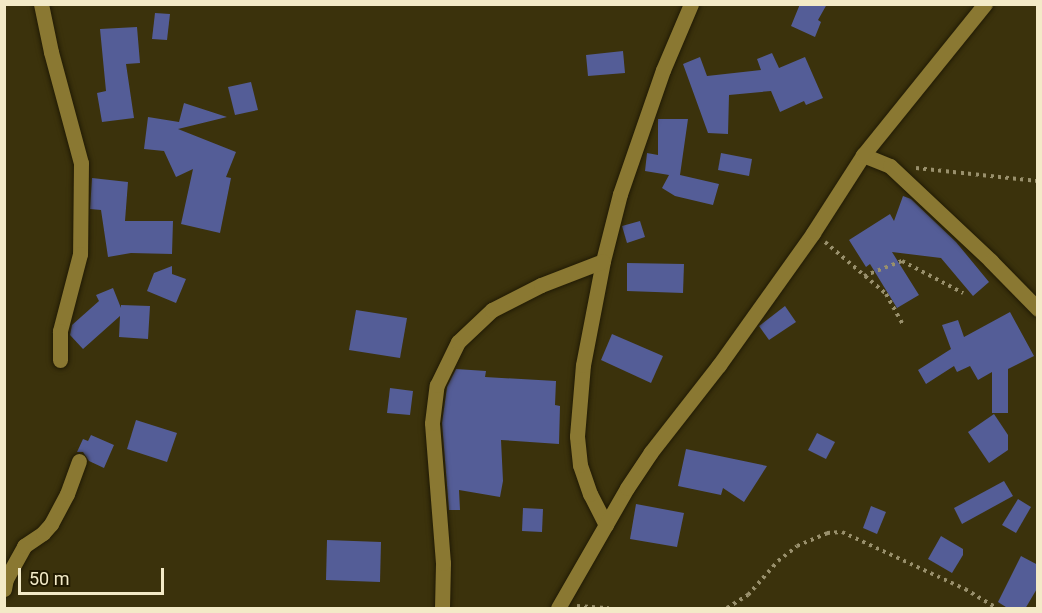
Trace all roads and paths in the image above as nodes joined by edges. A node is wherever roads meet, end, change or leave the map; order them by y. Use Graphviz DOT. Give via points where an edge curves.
graph roads {
  1 [pos="41,4"];
  2 [pos="691,4"];
  3 [pos="985,4"];
  4 [pos="863,155"];
  5 [pos="890,166"];
  6 [pos="1038,181"];
  7 [pos="813,232"];
  8 [pos="603,261"];
  9 [pos="864,276"];
  10 [pos="963,293"];
  11 [pos="1038,309"];
  12 [pos="904,326"];
  13 [pos="60,360"];
  14 [pos="79,461"];
  15 [pos="606,525"];
  16 [pos="4,589"];
  17 [pos="559,607"];
  18 [pos="442,609"];
  19 [pos="609,609"];
  20 [pos="727,609"];
  21 [pos="997,609"];
  1 -- 13 [label="street" via="81,163 80,254 60,331"];
  2 -- 8 [label="street" via="636,143"];
  3 -- 4 [label="street"];
  4 -- 5 [label="street"];
  4 -- 7 [label="street"];
  5 -- 6 [label="path"];
  5 -- 11 [label="street"];
  7 -- 9 [label="path"];
  7 -- 15 [label="street" via="719,365 651,452"];
  8 -- 15 [label="street" via="583,365 577,436 580,465"];
  8 -- 18 [label="street" via="541,285 492,310 458,342 437,385 432,423 443,553"];
  9 -- 10 [label="path" via="902,261"];
  9 -- 12 [label="path" via="886,294"];
  14 -- 16 [label="street" via="51,524 24,546"];
  15 -- 17 [label="street"];
  17 -- 19 [label="path"];
  20 -- 21 [label="path" via="748,596 778,561 797,546 827,533 842,532 965,589"];
}
